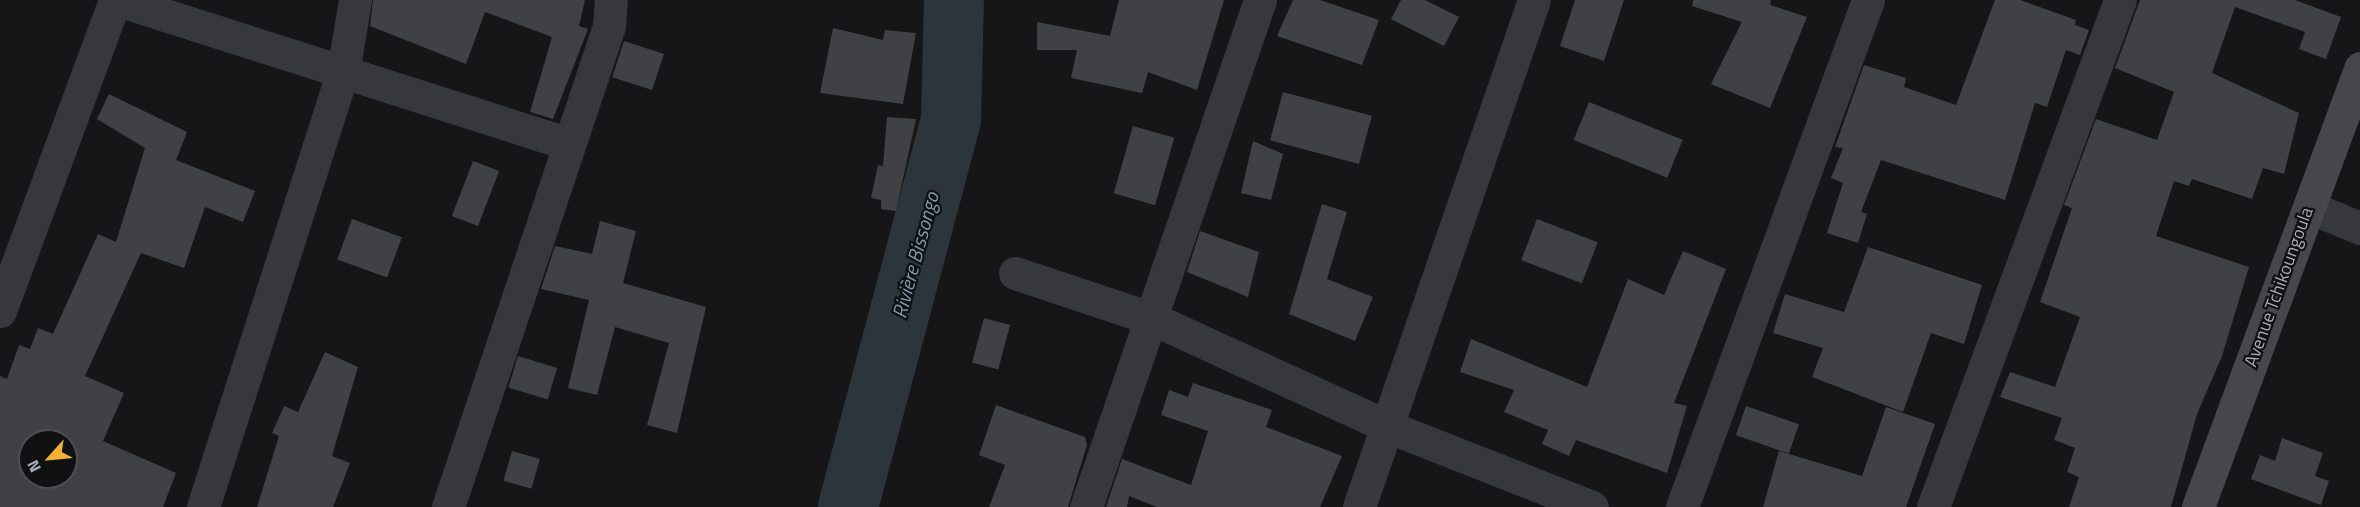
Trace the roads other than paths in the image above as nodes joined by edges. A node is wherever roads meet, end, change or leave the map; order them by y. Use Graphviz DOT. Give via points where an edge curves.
graph roads {
  1 [pos="116,0"];
  2 [pos="355,0"];
  3 [pos="611,0"];
  4 [pos="1260,0"];
  5 [pos="1534,0"];
  6 [pos="1868,0"];
  7 [pos="2120,0"];
  8 [pos="2360,68"];
  9 [pos="343,72"];
  10 [pos="569,144"];
  11 [pos="2309,207"];
  12 [pos="2360,228"];
  13 [pos="1014,273"];
  14 [pos="0,311"];
  15 [pos="1153,319"];
  16 [pos="1389,427"];
  17 [pos="203,507"];
  18 [pos="448,507"];
  19 [pos="1086,507"];
  20 [pos="1359,507"];
  21 [pos="1592,507"];
  22 [pos="1682,507"];
  23 [pos="1933,507"];
  24 [pos="2198,507"];
  1 -- 9 [label="street"];
  1 -- 14 [label="street"];
  2 -- 9 [label="street"];
  3 -- 10 [label="street" via="609,26"];
  4 -- 15 [label="street"];
  5 -- 16 [label="street"];
  6 -- 22 [label="street"];
  7 -- 23 [label="street"];
  8 -- 11 [label="street, Avenue Tchikoungoula"];
  9 -- 10 [label="street"];
  9 -- 17 [label="street"];
  10 -- 18 [label="street"];
  11 -- 12 [label="street"];
  11 -- 24 [label="street, Avenue Tchikoungoula"];
  13 -- 15 [label="street"];
  15 -- 16 [label="street"];
  15 -- 19 [label="street"];
  16 -- 20 [label="street"];
  16 -- 21 [label="street"];
}
